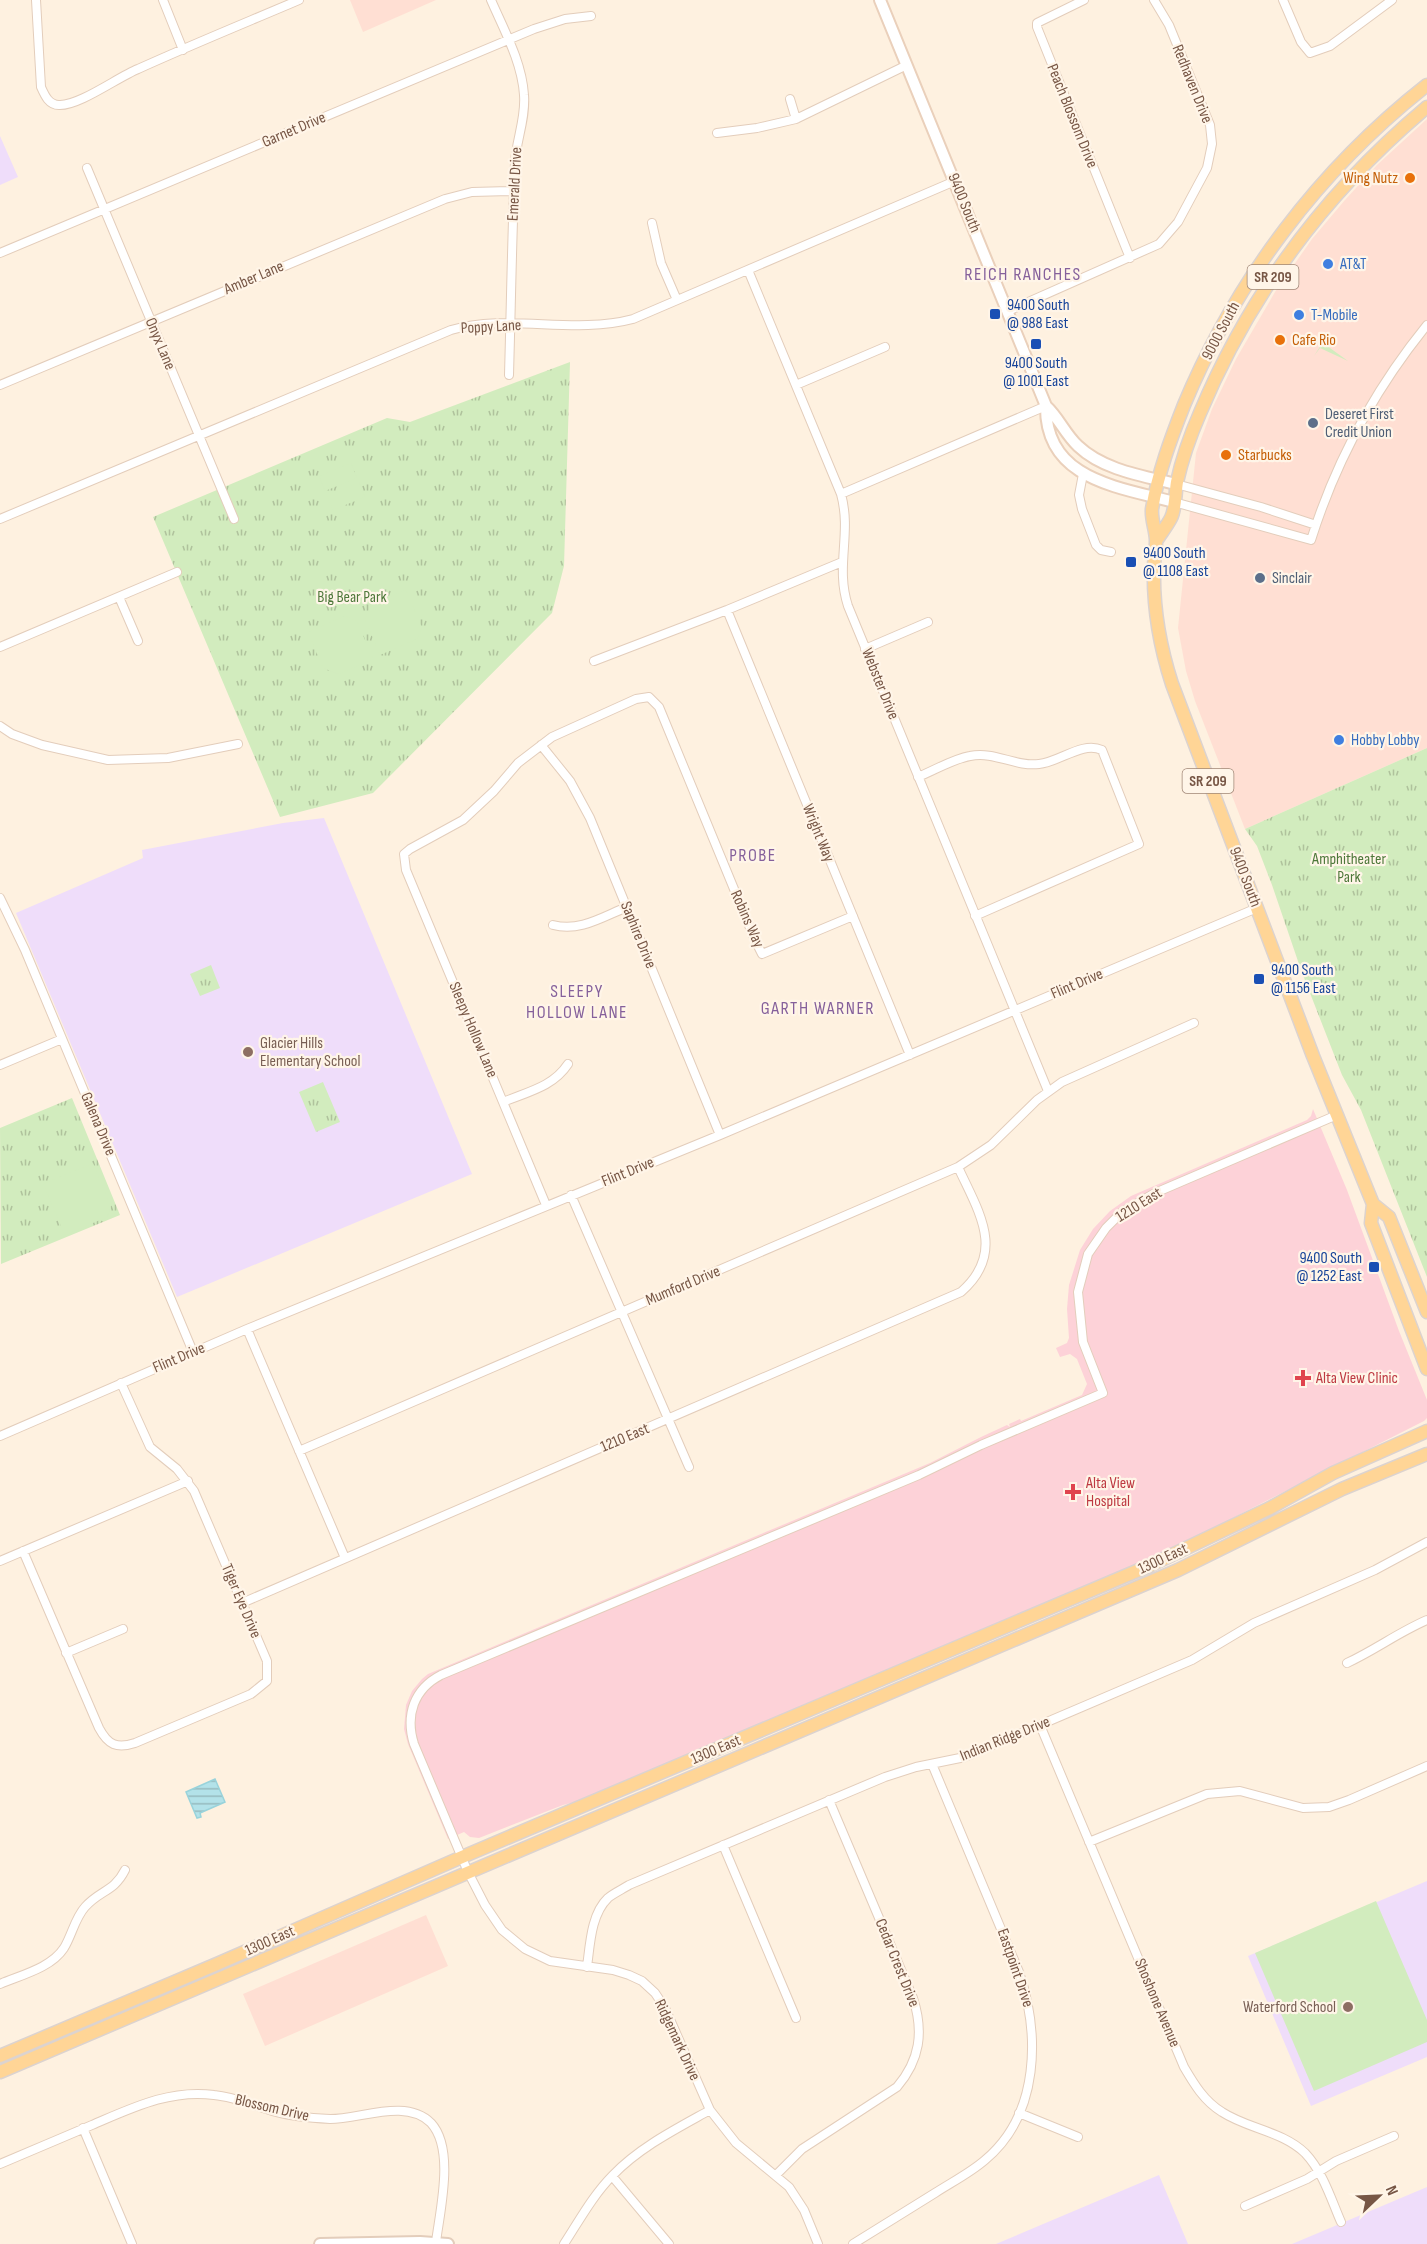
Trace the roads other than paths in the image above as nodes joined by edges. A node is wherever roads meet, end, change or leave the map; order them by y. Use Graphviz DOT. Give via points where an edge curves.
graph roads {
  1 [pos="36,0"];
  2 [pos="163,0"];
  3 [pos="299,0"];
  4 [pos="491,0"];
  5 [pos="880,0"];
  6 [pos="1084,0"];
  7 [pos="1154,0"];
  8 [pos="1284,0"];
  9 [pos="1392,0"];
  10 [pos="283,3"];
  11 [pos="591,16"];
  12 [pos="508,40"];
  13 [pos="183,50"];
  14 [pos="907,65"];
  15 [pos="1427,85"];
  16 [pos="789,99"];
  17 [pos="1427,107"];
  18 [pos="796,119"];
  19 [pos="717,133"];
  20 [pos="87,168"];
  21 [pos="955,181"];
  22 [pos="514,191"];
  23 [pos="104,210"];
  24 [pos="652,223"];
  25 [pos="0,253"];
  26 [pos="1130,258"];
  27 [pos="748,270"];
  28 [pos="677,300"];
  29 [pos="1008,310"];
  30 [pos="151,322"];
  31 [pos="510,325"];
  32 [pos="1427,325"];
  33 [pos="885,347"];
  34 [pos="509,375"];
  35 [pos="0,385"];
  36 [pos="796,385"];
  37 [pos="1046,406"];
  38 [pos="199,436"];
  39 [pos="1083,474"];
  40 [pos="1159,480"];
  41 [pos="1176,484"];
  42 [pos="841,494"];
  43 [pos="1155,497"];
  44 [pos="1174,502"];
  45 [pos="0,519"];
  46 [pos="234,519"];
  47 [pos="1316,525"];
  48 [pos="1156,541"];
  49 [pos="1111,552"];
  50 [pos="842,561"];
  51 [pos="177,572"];
  52 [pos="119,597"];
  53 [pos="727,610"];
  54 [pos="928,622"];
  55 [pos="138,641"];
  56 [pos="0,647"];
  57 [pos="865,649"];
  58 [pos="594,661"];
  59 [pos="0,726"];
  60 [pos="238,744"];
  61 [pos="541,745"];
  62 [pos="918,777"];
  63 [pos="0,898"];
  64 [pos="627,907"];
  65 [pos="1257,908"];
  66 [pos="853,916"];
  67 [pos="975,916"];
  68 [pos="553,925"];
  69 [pos="1014,1010"];
  70 [pos="1194,1023"];
  71 [pos="62,1039"];
  72 [pos="910,1055"];
  73 [pos="568,1064"];
  74 [pos="0,1065"];
  75 [pos="1048,1091"];
  76 [pos="503,1102"];
  77 [pos="1337,1115"];
  78 [pos="720,1135"];
  79 [pos="958,1167"];
  80 [pos="571,1195"];
  81 [pos="1372,1204"];
  82 [pos="546,1206"];
  83 [pos="622,1312"];
  84 [pos="1427,1312"];
  85 [pos="247,1329"];
  86 [pos="193,1352"];
  87 [pos="1427,1370"];
  88 [pos="121,1383"];
  89 [pos="1103,1393"];
  90 [pos="668,1419"];
  91 [pos="1427,1431"];
  92 [pos="0,1436"];
  93 [pos="299,1451"];
  94 [pos="1427,1454"];
  95 [pos="689,1467"];
  96 [pos="188,1481"];
  97 [pos="1427,1542"];
  98 [pos="23,1551"];
  99 [pos="345,1558"];
  100 [pos="0,1561"];
  101 [pos="242,1603"];
  102 [pos="1427,1620"];
  103 [pos="123,1629"];
  104 [pos="66,1653"];
  105 [pos="1347,1663"];
  106 [pos="1040,1725"];
  107 [pos="932,1764"];
  108 [pos="1427,1766"];
  109 [pos="829,1800"];
  110 [pos="1089,1842"];
  111 [pos="723,1845"];
  112 [pos="462,1857"];
  113 [pos="125,1870"];
  114 [pos="468,1872"];
  115 [pos="587,1967"];
  116 [pos="0,1984"];
  117 [pos="796,2018"];
  118 [pos="0,2056"];
  119 [pos="0,2072"];
  120 [pos="710,2110"];
  121 [pos="1019,2113"];
  122 [pos="83,2128"];
  123 [pos="1394,2136"];
  124 [pos="1078,2137"];
  125 [pos="0,2164"];
  126 [pos="1319,2171"];
  127 [pos="776,2175"];
  128 [pos="612,2176"];
  129 [pos="1245,2206"];
  130 [pos="1341,2223"];
  131 [pos="442,2243"];
  132 [pos="132,2244"];
  133 [pos="320,2244"];
  134 [pos="564,2244"];
  135 [pos="669,2244"];
  136 [pos="818,2244"];
  137 [pos="853,2244"];
  1 -- 13 [label="street" via="41,87 53,105 69,104"];
  2 -- 13 [label="street"];
  3 -- 10 [label="street"];
  4 -- 12 [label="street, Emerald Drive"];
  5 -- 14 [label="main road, 9400 South"];
  6 -- 26 [label="street, Peach Blossom Drive" via="1043,18 1036,27"];
  7 -- 26 [label="street, Redhaven Drive" via="1169,25 1206,114 1212,134 1211,150 1207,168 1173,229 1160,244"];
  8 -- 9 [label="street" via="1301,42 1310,53 1330,46"];
  10 -- 13 [label="street"];
  11 -- 12 [label="street, Garnet Drive" via="549,23"];
  12 -- 22 [label="street, Emerald Drive" via="525,95"];
  12 -- 23 [label="street, Garnet Drive"];
  14 -- 18 [label="street"];
  14 -- 21 [label="main road, 9400 South"];
  15 -- 40 [label="main road, 9000 South / SR 209" via="1328,177 1261,262 1215,339 1191,389"];
  16 -- 18 [label="street"];
  17 -- 41 [label="main road, 9000 South / SR 209" via="1341,188 1282,262 1222,363"];
  18 -- 19 [label="street"];
  20 -- 23 [label="street, Onyx Lane"];
  21 -- 27 [label="street, Poppy Lane"];
  21 -- 29 [label="main road, 9400 South"];
  22 -- 30 [label="street, Amber Lane" via="472,192 445,199"];
  22 -- 31 [label="street, Emerald Drive"];
  23 -- 25 [label="street, Garnet Drive"];
  23 -- 30 [label="street, Onyx Lane"];
  24 -- 28 [label="street" via="661,263"];
  26 -- 29 [label="street, Redhaven Drive"];
  27 -- 28 [label="street, Poppy Lane"];
  27 -- 36 [label="street, Webster Drive"];
  28 -- 31 [label="street, Poppy Lane" via="633,319 606,325"];
  29 -- 37 [label="main road, 9400 South"];
  30 -- 35 [label="street, Amber Lane"];
  30 -- 38 [label="street, Onyx Lane"];
  31 -- 34 [label="street, Emerald Drive"];
  31 -- 38 [label="street, Poppy Lane" via="451,330"];
  32 -- 47 [label="street" via="1394,368 1362,421 1341,460"];
  33 -- 36 [label="street"];
  36 -- 42 [label="street, Webster Drive"];
  37 -- 39 [label="main road, 9400 South" via="1046,422 1058,447"];
  37 -- 40 [label="main road, 9400 South" via="1072,440 1094,458"];
  37 -- 42 [label="street"];
  38 -- 45 [label="street, Poppy Lane"];
  38 -- 46 [label="street, Onyx Lane"];
  39 -- 43 [label="main road, 9400 South"];
  39 -- 49 [label="street" via="1079,495 1082,508 1096,545"];
  40 -- 41 [label="main road, 9400 South"];
  40 -- 43 [label="main road, 9000 South / SR 209"];
  41 -- 44 [label="main road, 9000 South / SR 209"];
  41 -- 47 [label="street"];
  42 -- 50 [label="street, Webster Drive" via="847,525"];
  43 -- 44 [label="main road, 9400 South"];
  43 -- 48 [label="main road, 9400 South / SR 209" via="1152,513"];
  44 -- 47 [label="street" via="1311,540"];
  44 -- 48 [label="main road, 9400 South / SR 209" via="1172,516"];
  48 -- 65 [label="main road, 9400 South / SR 209" via="1155,599 1166,667"];
  50 -- 53 [label="street"];
  50 -- 57 [label="street, Webster Drive" via="843,592"];
  51 -- 52 [label="street"];
  52 -- 55 [label="street"];
  52 -- 56 [label="street"];
  53 -- 58 [label="street"];
  53 -- 66 [label="street, Wright Way"];
  54 -- 57 [label="street"];
  57 -- 62 [label="street, Webster Drive"];
  59 -- 60 [label="street" via="42,745 108,760 168,758"];
  61 -- 64 [label="street, Saphire Drive" via="581,798"];
  61 -- 66 [label="street, Robins Way" via="581,723 649,697 659,706 762,954"];
  61 -- 76 [label="street, Sleepy Hollow Lane" via="463,820 404,854 410,881"];
  62 -- 67 [label="street, Webster Drive"];
  62 -- 67 [label="street" via="969,756 990,755 1034,765 1088,748 1102,750 1139,844"];
  63 -- 71 [label="street, Galena Drive"];
  64 -- 68 [label="street" via="578,928"];
  64 -- 78 [label="street, Saphire Drive"];
  65 -- 69 [label="street, Flint Drive"];
  65 -- 77 [label="main road, 9400 South / SR 209"];
  66 -- 72 [label="street, Wright Way"];
  67 -- 69 [label="street, Webster Drive"];
  69 -- 72 [label="street, Flint Drive"];
  69 -- 75 [label="street, Webster Drive"];
  70 -- 75 [label="street, Mumford Drive" via="1079,1073"];
  71 -- 74 [label="street"];
  71 -- 86 [label="street, Galena Drive"];
  72 -- 78 [label="street, Flint Drive"];
  73 -- 76 [label="street" via="549,1084"];
  75 -- 79 [label="street, Mumford Drive" via="991,1145"];
  76 -- 82 [label="street, Sleepy Hollow Lane"];
  77 -- 81 [label="main road, 9400 South / SR 209"];
  77 -- 89 [label="street, 1210 East" via="1155,1193 1122,1212 1106,1228 1088,1254 1077,1292 1083,1342"];
  78 -- 80 [label="street, Flint Drive"];
  79 -- 83 [label="street, Mumford Drive"];
  79 -- 90 [label="street, 1210 East" via="986,1231 986,1250 978,1272 961,1292"];
  80 -- 82 [label="street, Flint Drive"];
  80 -- 83 [label="street"];
  81 -- 84 [label="main road, 9400 South / SR 209" via="1389,1217"];
  81 -- 87 [label="main road, 9400 South / SR 209" via="1371,1223"];
  82 -- 85 [label="street, Flint Drive"];
  83 -- 90 [label="street"];
  83 -- 93 [label="street, Mumford Drive"];
  85 -- 86 [label="street, Flint Drive"];
  85 -- 93 [label="street"];
  86 -- 88 [label="street, Flint Drive"];
  88 -- 92 [label="street, Flint Drive"];
  88 -- 96 [label="street, Tiger Eye Drive" via="150,1447"];
  89 -- 112 [label="street, Ridgemark Drive" via="430,1682 413,1704 411,1735"];
  90 -- 95 [label="street"];
  90 -- 99 [label="street, 1210 East"];
  91 -- 112 [label="main road, 1300 East" via="1333,1473 1151,1565"];
  93 -- 99 [label="street"];
  94 -- 114 [label="main road, 1300 East" via="1342,1489 1178,1570"];
  96 -- 98 [label="street"];
  96 -- 101 [label="street, Tiger Eye Drive"];
  97 -- 106 [label="street, Indian Ridge Drive" via="1375,1570 1254,1623 1204,1655"];
  98 -- 100 [label="street"];
  98 -- 104 [label="street"];
  99 -- 101 [label="street, 1210 East"];
  101 -- 104 [label="street, Tiger Eye Drive" via="267,1661 267,1681 241,1699 125,1746 114,1746 105,1739"];
  102 -- 105 [label="street"];
  103 -- 104 [label="street"];
  106 -- 107 [label="street, Indian Ridge Drive" via="965,1757"];
  106 -- 110 [label="street, Shoshone Avenue"];
  107 -- 109 [label="street, Indian Ridge Drive" via="900,1771"];
  107 -- 121 [label="street, Eastpoint Drive" via="1027,1995 1033,2042"];
  108 -- 110 [label="street" via="1329,1807 1303,1808 1259,1794 1223,1791"];
  109 -- 111 [label="street, Indian Ridge Drive"];
  109 -- 127 [label="street, Cedar Crest Drive" via="913,1998 920,2024 919,2047 907,2076 897,2087 802,2149"];
  110 -- 126 [label="street, Shoshone Avenue" via="1184,2067 1197,2089 1224,2113 1287,2140 1304,2152"];
  111 -- 115 [label="street, Indian Ridge Drive" via="608,1899 592,1931"];
  111 -- 117 [label="street"];
  112 -- 114 [label="street, Ridgemark Drive"];
  112 -- 118 [label="main road, 1300 East"];
  113 -- 116 [label="street" via="111,1889 84,1908 63,1949 53,1959"];
  114 -- 115 [label="street, Ridgemark Drive" via="490,1914 509,1937 550,1961"];
  114 -- 119 [label="main road, 1300 East"];
  115 -- 120 [label="street, Ridgemark Drive" via="629,1975 655,1993"];
  120 -- 127 [label="street, Ridgemark Drive" via="736,2143"];
  120 -- 128 [label="street" via="645,2148"];
  121 -- 124 [label="street"];
  121 -- 137 [label="street, Eastpoint Drive" via="1011,2130 986,2159"];
  122 -- 125 [label="street, Blossom Drive"];
  122 -- 131 [label="street, Blossom Drive" via="155,2099 195,2093 316,2118 339,2119 402,2110 417,2114 430,2122 444,2150"];
  122 -- 132 [label="street"];
  123 -- 126 [label="street"];
  126 -- 129 [label="street"];
  126 -- 130 [label="street, Shoshone Avenue"];
  127 -- 136 [label="street, Ridgemark Drive" via="797,2196"];
  128 -- 134 [label="street"];
  128 -- 135 [label="street"];
  131 -- 133 [label="main road"];
}
